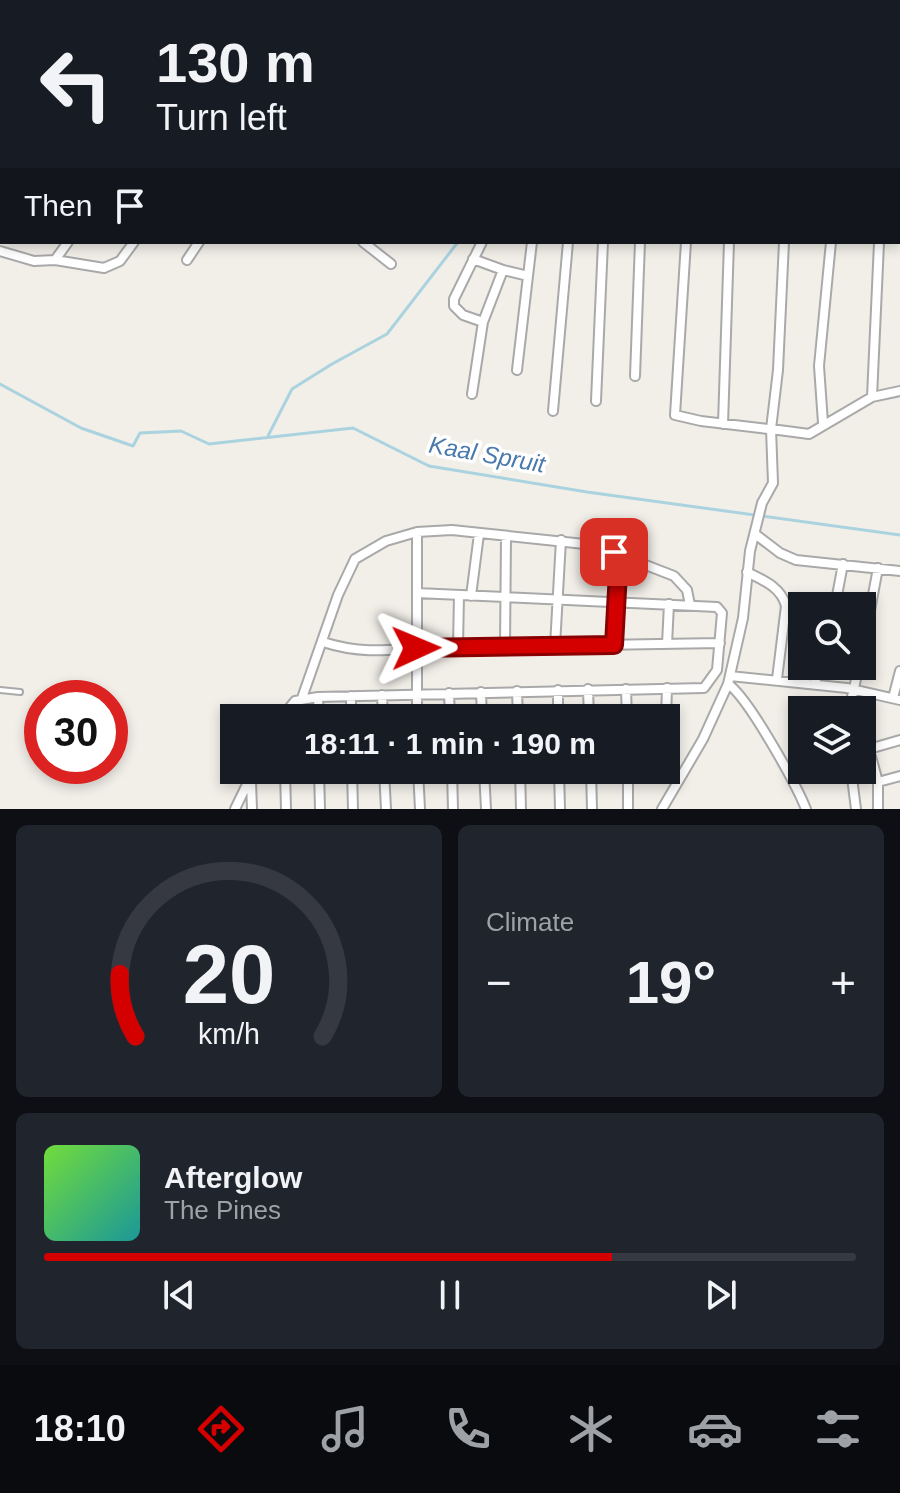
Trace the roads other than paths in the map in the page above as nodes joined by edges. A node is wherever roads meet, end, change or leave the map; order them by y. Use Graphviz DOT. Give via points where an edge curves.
graph roads {
  1 [pos="67,244"];
  2 [pos="133,244"];
  3 [pos="198,244"];
  4 [pos="366,244"];
  5 [pos="481,244"];
  6 [pos="532,244"];
  7 [pos="568,244"];
  8 [pos="603,244"];
  9 [pos="640,244"];
  10 [pos="686,244"];
  11 [pos="729,244"];
  12 [pos="784,244"];
  13 [pos="831,244"];
  14 [pos="879,244"];
  15 [pos="0,249"];
  16 [pos="473,259"];
  17 [pos="55,260"];
  18 [pos="187,260"];
  19 [pos="391,264"];
  20 [pos="503,270"];
  21 [pos="528,276"];
  22 [pos="483,322"];
  23 [pos="517,370"];
  24 [pos="635,376"];
  25 [pos="900,391"];
  26 [pos="472,394"];
  27 [pos="872,397"];
  28 [pos="596,401"];
  29 [pos="553,411"];
  30 [pos="823,423"];
  31 [pos="723,424"];
  32 [pos="771,429"];
  33 [pos="756,530"];
  34 [pos="417,532"];
  35 [pos="479,534"];
  36 [pos="506,537"];
  37 [pos="561,540"];
  38 [pos="619,554"];
  39 [pos="843,564"];
  40 [pos="878,568"];
  41 [pos="900,571"];
  42 [pos="747,572"];
  43 [pos="838,592"];
  44 [pos="873,592"];
  45 [pos="417,593"];
  46 [pos="459,595"];
  47 [pos="471,596"];
  48 [pos="506,597"];
  49 [pos="558,600"];
  50 [pos="616,602"];
  51 [pos="669,604"];
  52 [pos="690,605"];
  53 [pos="323,642"];
  54 [pos="720,643"];
  55 [pos="667,644"];
  56 [pos="614,645"];
  57 [pos="555,646"];
  58 [pos="458,647"];
  59 [pos="505,647"];
  60 [pos="416,648"];
  61 [pos="900,671"];
  62 [pos="777,679"];
  63 [pos="729,680"];
  64 [pos="816,680"];
  65 [pos="855,680"];
  66 [pos="815,684"];
  67 [pos="667,688"];
  68 [pos="588,689"];
  69 [pos="626,689"];
  70 [pos="853,689"];
  71 [pos="0,690"];
  72 [pos="558,690"];
  73 [pos="517,691"];
  74 [pos="20,692"];
  75 [pos="481,692"];
  76 [pos="449,693"];
  77 [pos="416,694"];
  78 [pos="382,695"];
  79 [pos="351,696"];
  80 [pos="852,696"];
  81 [pos="318,697"];
  82 [pos="302,698"];
  83 [pos="897,699"];
  84 [pos="291,704"];
  85 [pos="318,704"];
  86 [pos="351,704"];
  87 [pos="382,704"];
  88 [pos="416,704"];
  89 [pos="449,704"];
  90 [pos="481,704"];
  91 [pos="517,704"];
  92 [pos="558,704"];
  93 [pos="589,704"];
  94 [pos="627,704"];
  95 [pos="666,704"];
  96 [pos="900,740"];
  97 [pos="876,747"];
  98 [pos="788,772"];
  99 [pos="900,776"];
  100 [pos="876,777"];
  101 [pos="878,782"];
  102 [pos="247,784"];
  103 [pos="252,784"];
  104 [pos="285,784"];
  105 [pos="319,784"];
  106 [pos="352,784"];
  107 [pos="385,784"];
  108 [pos="419,784"];
  109 [pos="452,784"];
  110 [pos="485,784"];
  111 [pos="520,784"];
  112 [pos="559,784"];
  113 [pos="591,784"];
  114 [pos="628,784"];
  115 [pos="795,784"];
  116 [pos="853,784"];
  117 [pos="235,809"];
  118 [pos="252,809"];
  119 [pos="286,809"];
  120 [pos="320,809"];
  121 [pos="353,809"];
  122 [pos="386,809"];
  123 [pos="420,809"];
  124 [pos="453,809"];
  125 [pos="486,809"];
  126 [pos="521,809"];
  127 [pos="560,809"];
  128 [pos="592,809"];
  129 [pos="628,809"];
  130 [pos="662,809"];
  131 [pos="806,809"];
  132 [pos="856,809"];
  133 [pos="878,809"];
  1 -- 17 [label="street"];
  2 -- 17 [label="street" via="110,267"];
  3 -- 18 [label="street"];
  4 -- 19 [label="street"];
  5 -- 16 [label="street"];
  6 -- 21 [label="street"];
  7 -- 29 [label="street"];
  8 -- 28 [label="street"];
  9 -- 24 [label="street"];
  10 -- 31 [label="street" via="675,415"];
  11 -- 31 [label="street"];
  12 -- 32 [label="street"];
  13 -- 30 [label="street" via="819,366"];
  14 -- 27 [label="street"];
  15 -- 17 [label="street" via="34,261"];
  16 -- 20 [label="street"];
  16 -- 22 [label="street" via="454,306"];
  20 -- 21 [label="street"];
  20 -- 22 [label="street"];
  21 -- 23 [label="street"];
  22 -- 26 [label="street"];
  25 -- 27 [label="street"];
  27 -- 30 [label="street"];
  30 -- 32 [label="street" via="809,434"];
  31 -- 32 [label="street"];
  32 -- 33 [label="street" via="773,483"];
  33 -- 39 [label="street" via="789,558"];
  33 -- 42 [label="street"];
  34 -- 35 [label="street"];
  34 -- 45 [label="street"];
  34 -- 53 [label="street" via="386,541 355,559"];
  35 -- 36 [label="street"];
  35 -- 47 [label="street"];
  36 -- 37 [label="street"];
  36 -- 48 [label="street"];
  37 -- 38 [label="street"];
  37 -- 49 [label="street"];
  38 -- 50 [label="street"];
  38 -- 52 [label="street" via="674,576 687,590"];
  39 -- 40 [label="street"];
  39 -- 43 [label="street"];
  40 -- 41 [label="street"];
  40 -- 44 [label="street"];
  42 -- 62 [label="street" via="775,588 786,606"];
  42 -- 63 [label="street"];
  45 -- 46 [label="street"];
  45 -- 60 [label="street"];
  46 -- 47 [label="street"];
  46 -- 58 [label="street"];
  47 -- 48 [label="street"];
  48 -- 49 [label="street"];
  48 -- 59 [label="street"];
  49 -- 50 [label="street"];
  49 -- 57 [label="street"];
  50 -- 51 [label="street"];
  50 -- 56 [label="street"];
  51 -- 52 [label="street"];
  51 -- 55 [label="street"];
  52 -- 54 [label="street" via="720,609"];
  53 -- 60 [label="street" via="373,652"];
  53 -- 82 [label="street"];
  54 -- 55 [label="street"];
  54 -- 67 [label="street" via="717,670 707,686"];
  55 -- 56 [label="street"];
  56 -- 57 [label="street"];
  57 -- 59 [label="street"];
  58 -- 59 [label="street"];
  58 -- 60 [label="street"];
  60 -- 77 [label="street"];
  61 -- 83 [label="street"];
  62 -- 63 [label="street"];
  62 -- 66 [label="street"];
  63 -- 98 [label="street"];
  63 -- 130 [label="street" via="703,739"];
  64 -- 66 [label="street"];
  65 -- 70 [label="street"];
  66 -- 70 [label="street"];
  67 -- 69 [label="street"];
  67 -- 95 [label="street"];
  68 -- 69 [label="street"];
  68 -- 72 [label="street"];
  68 -- 93 [label="street"];
  69 -- 94 [label="street"];
  70 -- 80 [label="street"];
  70 -- 83 [label="street"];
  71 -- 74 [label="lane"];
  72 -- 73 [label="street"];
  72 -- 92 [label="street"];
  73 -- 75 [label="street"];
  73 -- 91 [label="street"];
  75 -- 76 [label="street"];
  75 -- 90 [label="street"];
  76 -- 77 [label="street"];
  76 -- 89 [label="street"];
  77 -- 78 [label="street"];
  77 -- 88 [label="street"];
  78 -- 79 [label="street"];
  78 -- 87 [label="street"];
  79 -- 81 [label="street"];
  79 -- 86 [label="street"];
  81 -- 82 [label="street"];
  81 -- 85 [label="street"];
  82 -- 84 [label="street"];
  96 -- 97 [label="street"];
  99 -- 101 [label="street"];
  100 -- 101 [label="street"];
  101 -- 133 [label="street"];
  102 -- 117 [label="street"];
  103 -- 118 [label="street"];
  104 -- 119 [label="street"];
  105 -- 120 [label="street"];
  106 -- 121 [label="street"];
  107 -- 122 [label="street"];
  108 -- 123 [label="street"];
  109 -- 124 [label="street"];
  110 -- 125 [label="street"];
  111 -- 126 [label="street"];
  112 -- 127 [label="street"];
  113 -- 128 [label="street"];
  114 -- 129 [label="street"];
  115 -- 131 [label="street"];
  116 -- 132 [label="street"];
}
